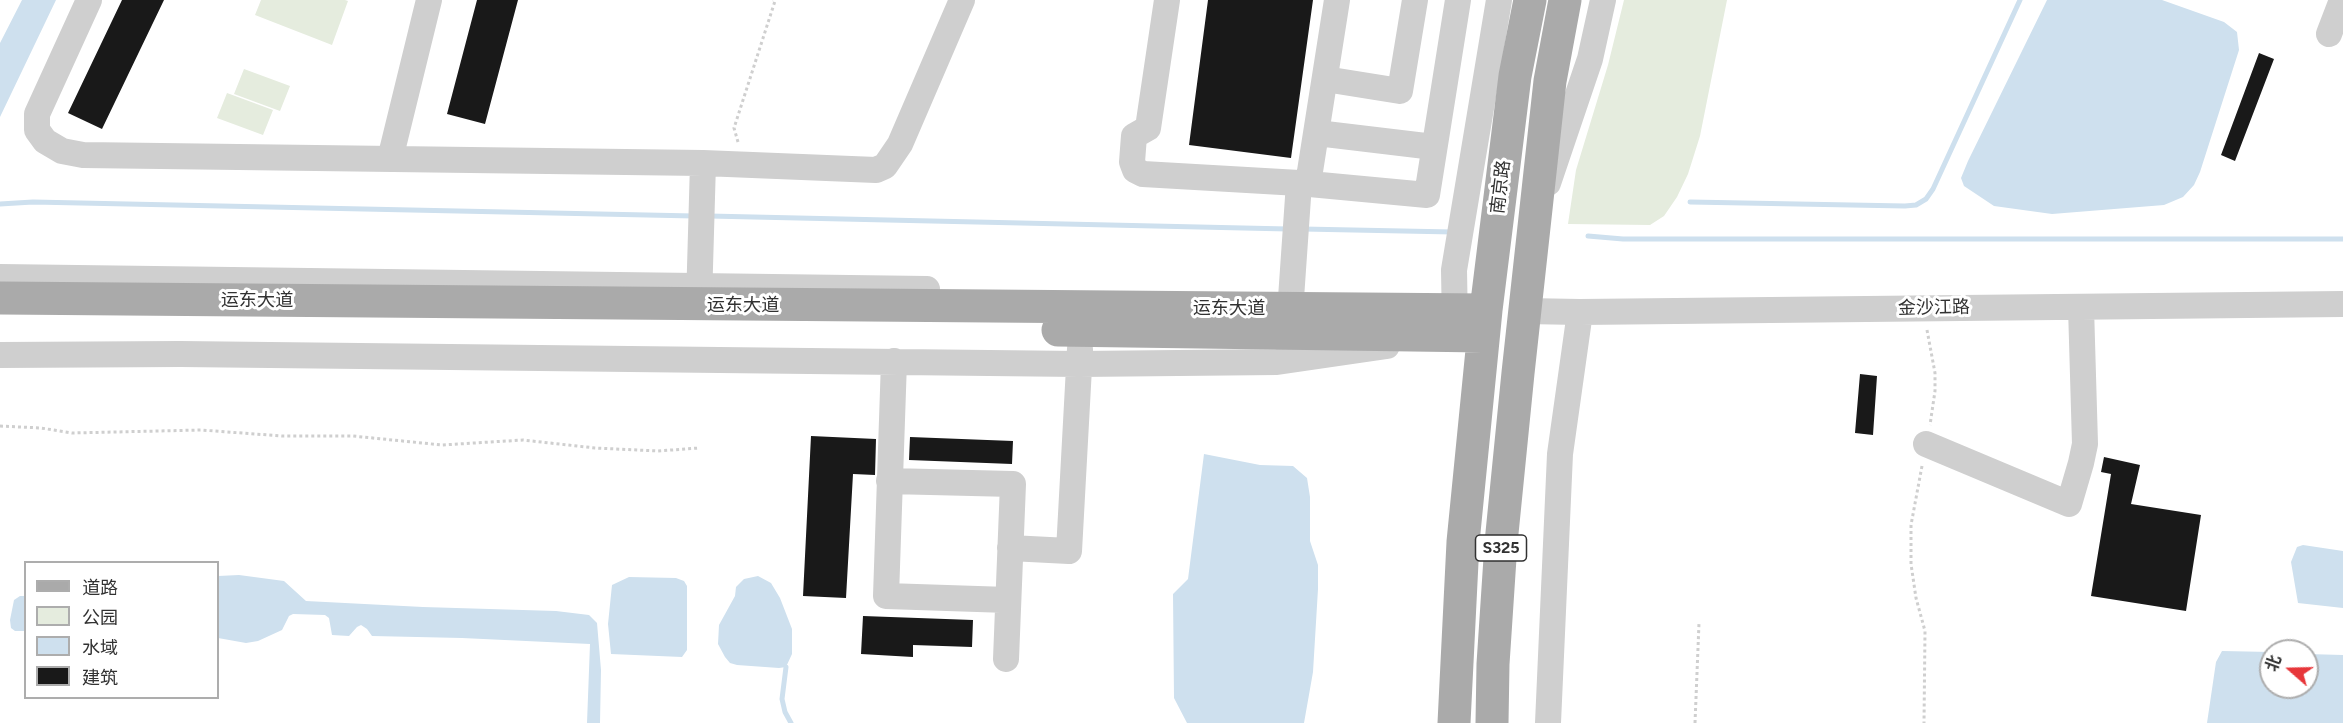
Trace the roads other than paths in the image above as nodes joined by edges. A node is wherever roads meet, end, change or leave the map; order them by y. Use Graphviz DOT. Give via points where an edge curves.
graph roads {
  1 [pos="89,0"];
  2 [pos="429,0"];
  3 [pos="963,0"];
  4 [pos="1167,0"];
  5 [pos="1337,0"];
  6 [pos="1415,0"];
  7 [pos="1458,0"];
  8 [pos="1499,0"];
  9 [pos="1530,0"];
  10 [pos="1565,0"];
  11 [pos="1603,0"];
  12 [pos="2342,0"];
  13 [pos="2329,34"];
  14 [pos="1325,79"];
  15 [pos="1317,133"];
  16 [pos="1434,147"];
  17 [pos="390,159"];
  18 [pos="703,174"];
  19 [pos="1302,191"];
  20 [pos="1534,223"];
  21 [pos="0,277"];
  22 [pos="699,296"];
  23 [pos="0,298"];
  24 [pos="2343,304"];
  25 [pos="2081,307"];
  26 [pos="1525,311"];
  27 [pos="1580,312"];
  28 [pos="1081,319"];
  29 [pos="0,320"];
  30 [pos="1470,323"];
  31 [pos="1290,324"];
  32 [pos="0,355"];
  33 [pos="894,362"];
  34 [pos="1079,364"];
  35 [pos="1926,444"];
  36 [pos="889,481"];
  37 [pos="1010,548"];
  38 [pos="1008,600"];
  39 [pos="1006,659"];
  40 [pos="1454,723"];
  41 [pos="1492,723"];
  42 [pos="1548,723"];
  1 -- 17 [label="street" via="36,114 37,130 45,141 62,151 83,155"];
  2 -- 17 [label="street"];
  3 -- 18 [label="street" via="900,144 885,166 876,170 744,164"];
  4 -- 19 [label="street" via="1149,128 1134,136 1132,162 1136,170 1143,174"];
  5 -- 14 [label="street"];
  6 -- 14 [label="street" via="1400,91"];
  7 -- 16 [label="street"];
  8 -- 30 [label="street" via="1454,270"];
  9 -- 30 [label="main road, 南京路 / S325"];
  10 -- 20 [label="main road, 南京路 / S325" via="1550,81"];
  11 -- 20 [label="street" via="1590,59"];
  12 -- 13 [label="street"];
  14 -- 15 [label="street"];
  15 -- 16 [label="street"];
  15 -- 19 [label="street"];
  16 -- 19 [label="street" via="1426,195"];
  17 -- 18 [label="street"];
  18 -- 22 [label="street"];
  19 -- 31 [label="street" via="1293,256"];
  20 -- 26 [label="main road, 南京路 / S325"];
  21 -- 22 [label="street"];
  22 -- 23 [label="main road, 运东大道"];
  22 -- 28 [label="main road, 运东大道"];
  22 -- 31 [label="street"];
  24 -- 25 [label="street, 金沙江路"];
  25 -- 27 [label="street, 金沙江路"];
  25 -- 35 [label="street" via="2085,444 2069,504"];
  26 -- 27 [label="street, 金沙江路"];
  26 -- 41 [label="main road, 南京路 / S325" via="1501,554"];
  27 -- 42 [label="street" via="1560,454"];
  28 -- 29 [label="main road, 运东大道" via="743,324"];
  28 -- 31 [label="main road, 运东大道"];
  28 -- 34 [label="street"];
  30 -- 31 [label="main road, 运东大道"];
  30 -- 40 [label="main road, 南京路 / S325" via="1479,376 1462,542"];
  31 -- 34 [label="street" via="1277,362"];
  32 -- 33 [label="street"];
  33 -- 34 [label="street"];
  33 -- 36 [label="street"];
  34 -- 37 [label="street" via="1069,551"];
  36 -- 37 [label="street" via="1013,484"];
  36 -- 38 [label="street" via="886,596"];
  37 -- 38 [label="street"];
  38 -- 39 [label="street"];
}
